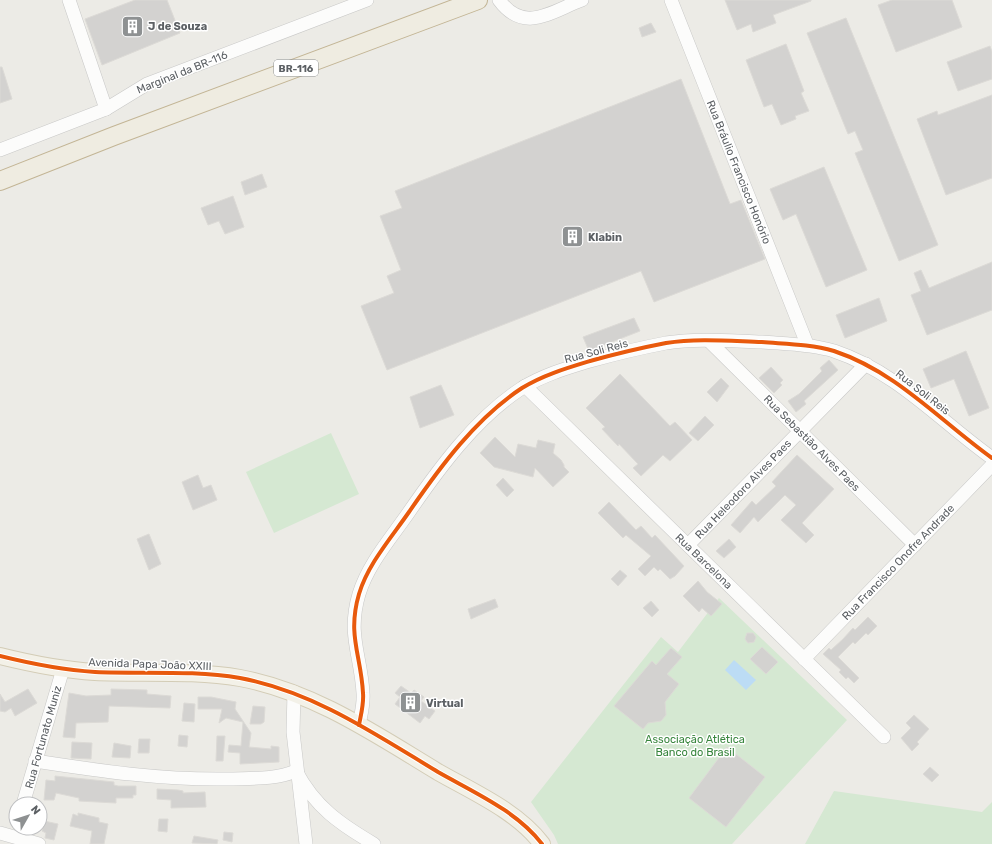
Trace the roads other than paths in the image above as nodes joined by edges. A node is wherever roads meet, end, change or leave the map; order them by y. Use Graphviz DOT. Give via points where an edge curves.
graph roads {
  1 [pos="69,0"];
  2 [pos="366,0"];
  3 [pos="478,0"];
  4 [pos="499,0"];
  5 [pos="582,0"];
  6 [pos="671,0"];
  7 [pos="106,109"];
  8 [pos="0,150"];
  9 [pos="0,181"];
  10 [pos="709,341"];
  11 [pos="807,344"];
  12 [pos="866,364"];
  13 [pos="525,386"];
  14 [pos="800,431"];
  15 [pos="992,458"];
  16 [pos="992,465"];
  17 [pos="688,545"];
  18 [pos="915,545"];
  19 [pos="0,656"];
  20 [pos="804,659"];
  21 [pos="63,669"];
  22 [pos="294,692"];
  23 [pos="359,725"];
  24 [pos="884,737"];
  25 [pos="36,761"];
  26 [pos="296,771"];
  27 [pos="26,796"];
  28 [pos="14,836"];
  29 [pos="39,844"];
  30 [pos="306,844"];
  31 [pos="374,844"];
  32 [pos="542,844"];
  1 -- 7 [label="street"];
  2 -- 7 [label="street, Marginal da BR-116" via="147,84"];
  3 -- 9 [label="highway, BR-116"];
  4 -- 5 [label="street" via="512,14 531,20"];
  6 -- 11 [label="street, Rua Bráulio Francisco Honório"];
  7 -- 8 [label="street, Marginal da BR-116"];
  10 -- 11 [label="street, Rua Soli Reis"];
  10 -- 13 [label="street, Rua Soli Reis" via="667,343 612,355 560,370"];
  10 -- 14 [label="street, Rua Sebastião Alves Paes"];
  11 -- 12 [label="street, Rua Soli Reis"];
  12 -- 14 [label="street, Rua Heleodoro Alves Paes"];
  12 -- 15 [label="street, Rua Soli Reis" via="898,383"];
  13 -- 17 [label="street, Rua Barcelona"];
  13 -- 23 [label="street, Rua Soli Reis" via="501,404 462,443 423,492 369,572 360,593 353,631 363,691"];
  14 -- 17 [label="street, Rua Heleodoro Alves Paes"];
  14 -- 18 [label="street, Rua Sebastião Alves Paes"];
  16 -- 18 [label="street, Rua Francisco Onofre Andrade"];
  17 -- 20 [label="street, Rua Barcelona"];
  18 -- 20 [label="street, Rua Francisco Onofre Andrade"];
  19 -- 21 [label="main road, Avenida Papa João XXIII"];
  20 -- 24 [label="street, Rua Barcelona"];
  21 -- 22 [label="main road, Avenida Papa João XXIII" via="206,674 258,682"];
  21 -- 25 [label="street, Rua Fortunato Muniz"];
  22 -- 23 [label="main road, Avenida Papa João XXIII" via="326,706"];
  22 -- 26 [label="street" via="293,732"];
  23 -- 32 [label="main road, Avenida Papa João XXIII" via="503,810 531,831"];
  25 -- 26 [label="street" via="128,775 194,779 271,778"];
  25 -- 27 [label="street, Rua Fortunato Muniz"];
  26 -- 30 [label="street"];
  26 -- 31 [label="street" via="321,807"];
  28 -- 29 [label="street"];
}
